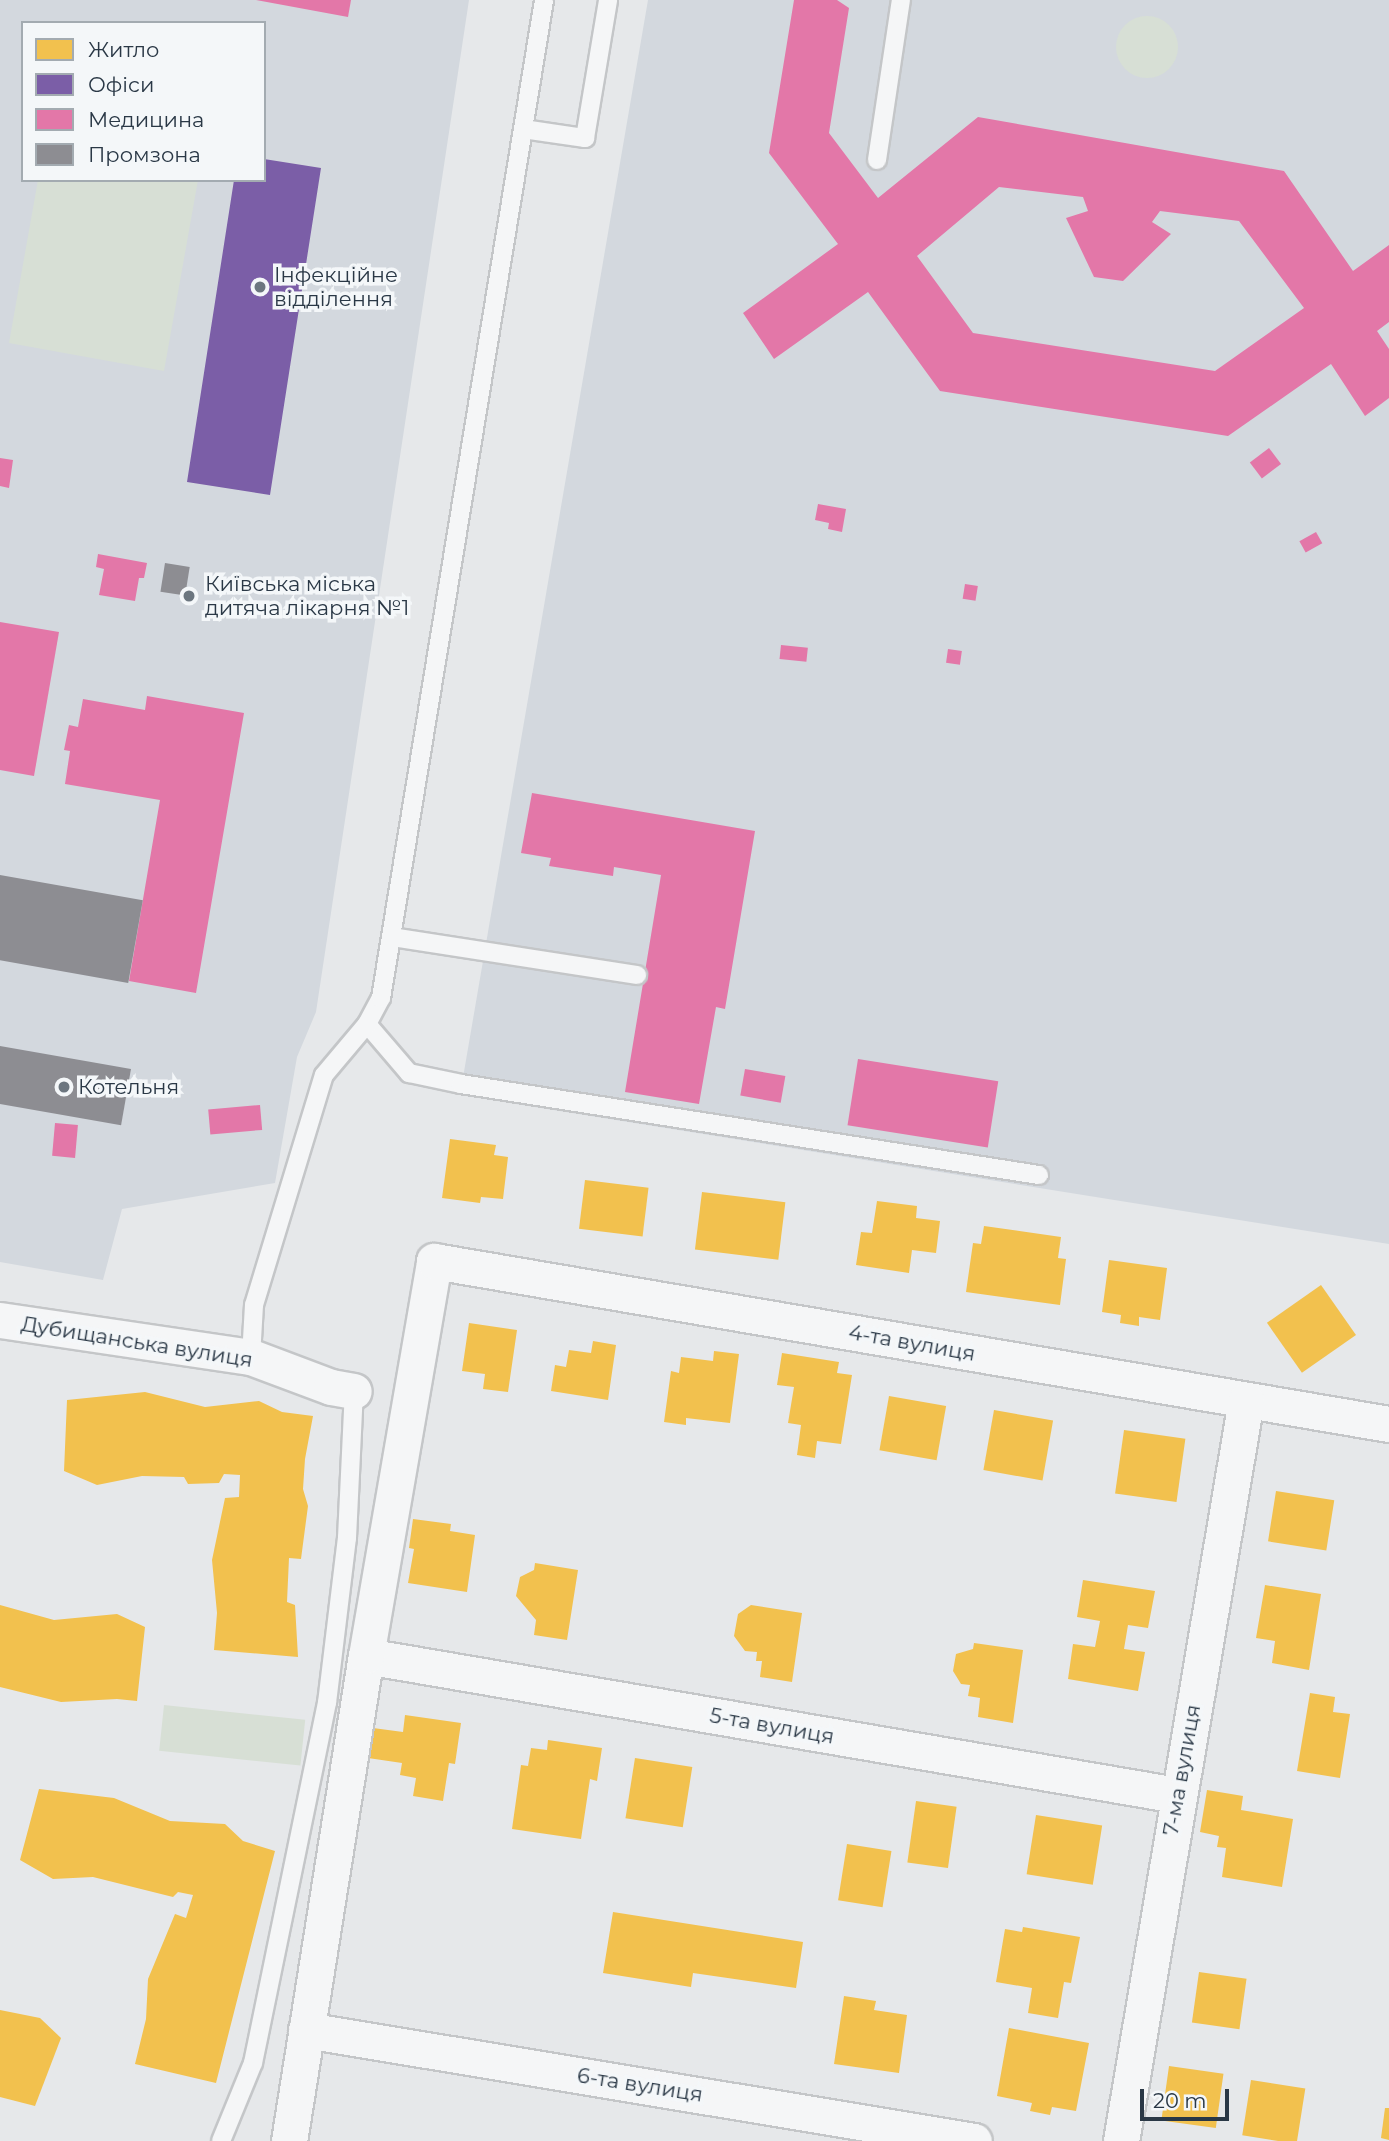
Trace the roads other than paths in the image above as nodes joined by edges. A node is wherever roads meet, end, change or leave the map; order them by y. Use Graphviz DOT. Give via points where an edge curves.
graph roads {
  1 [pos="544,0"];
  2 [pos="608,0"];
  3 [pos="901,0"];
  4 [pos="523,129"];
  5 [pos="877,160"];
  6 [pos="392,937"];
  7 [pos="637,975"];
  8 [pos="367,1024"];
  9 [pos="1039,1175"];
  10 [pos="0,1320"];
  11 [pos="251,1357"];
  12 [pos="354,1391"];
  13 [pos="1246,1400"];
  14 [pos="1389,1424"];
  15 [pos="366,1656"];
  16 [pos="1177,1795"];
  17 [pos="306,2030"];
  18 [pos="221,2141"];
  19 [pos="289,2141"];
  20 [pos="974,2141"];
  21 [pos="1121,2141"];
  1 -- 4 [label="lane"];
  2 -- 4 [label="lane" via="585,138"];
  3 -- 5 [label="lane"];
  4 -- 6 [label="lane"];
  6 -- 7 [label="lane"];
  6 -- 8 [label="lane" via="381,998"];
  8 -- 9 [label="lane" via="410,1073"];
  8 -- 11 [label="lane" via="324,1075 254,1305"];
  10 -- 11 [label="street, Дубищанська вулиця"];
  11 -- 12 [label="street, Дубищанська вулиця"];
  12 -- 18 [label="lane" via="347,1538 327,1703 253,2063"];
  13 -- 14 [label="street, 4-та вулиця"];
  13 -- 15 [label="street, 4-та вулиця" via="434,1261"];
  13 -- 16 [label="street, 7-ма вулиця"];
  15 -- 16 [label="street, 5-та вулиця"];
  15 -- 17 [label="street"];
  16 -- 21 [label="street, 7-ма вулиця"];
  17 -- 19 [label="street"];
  17 -- 20 [label="street, 6-та вулиця"];
}
